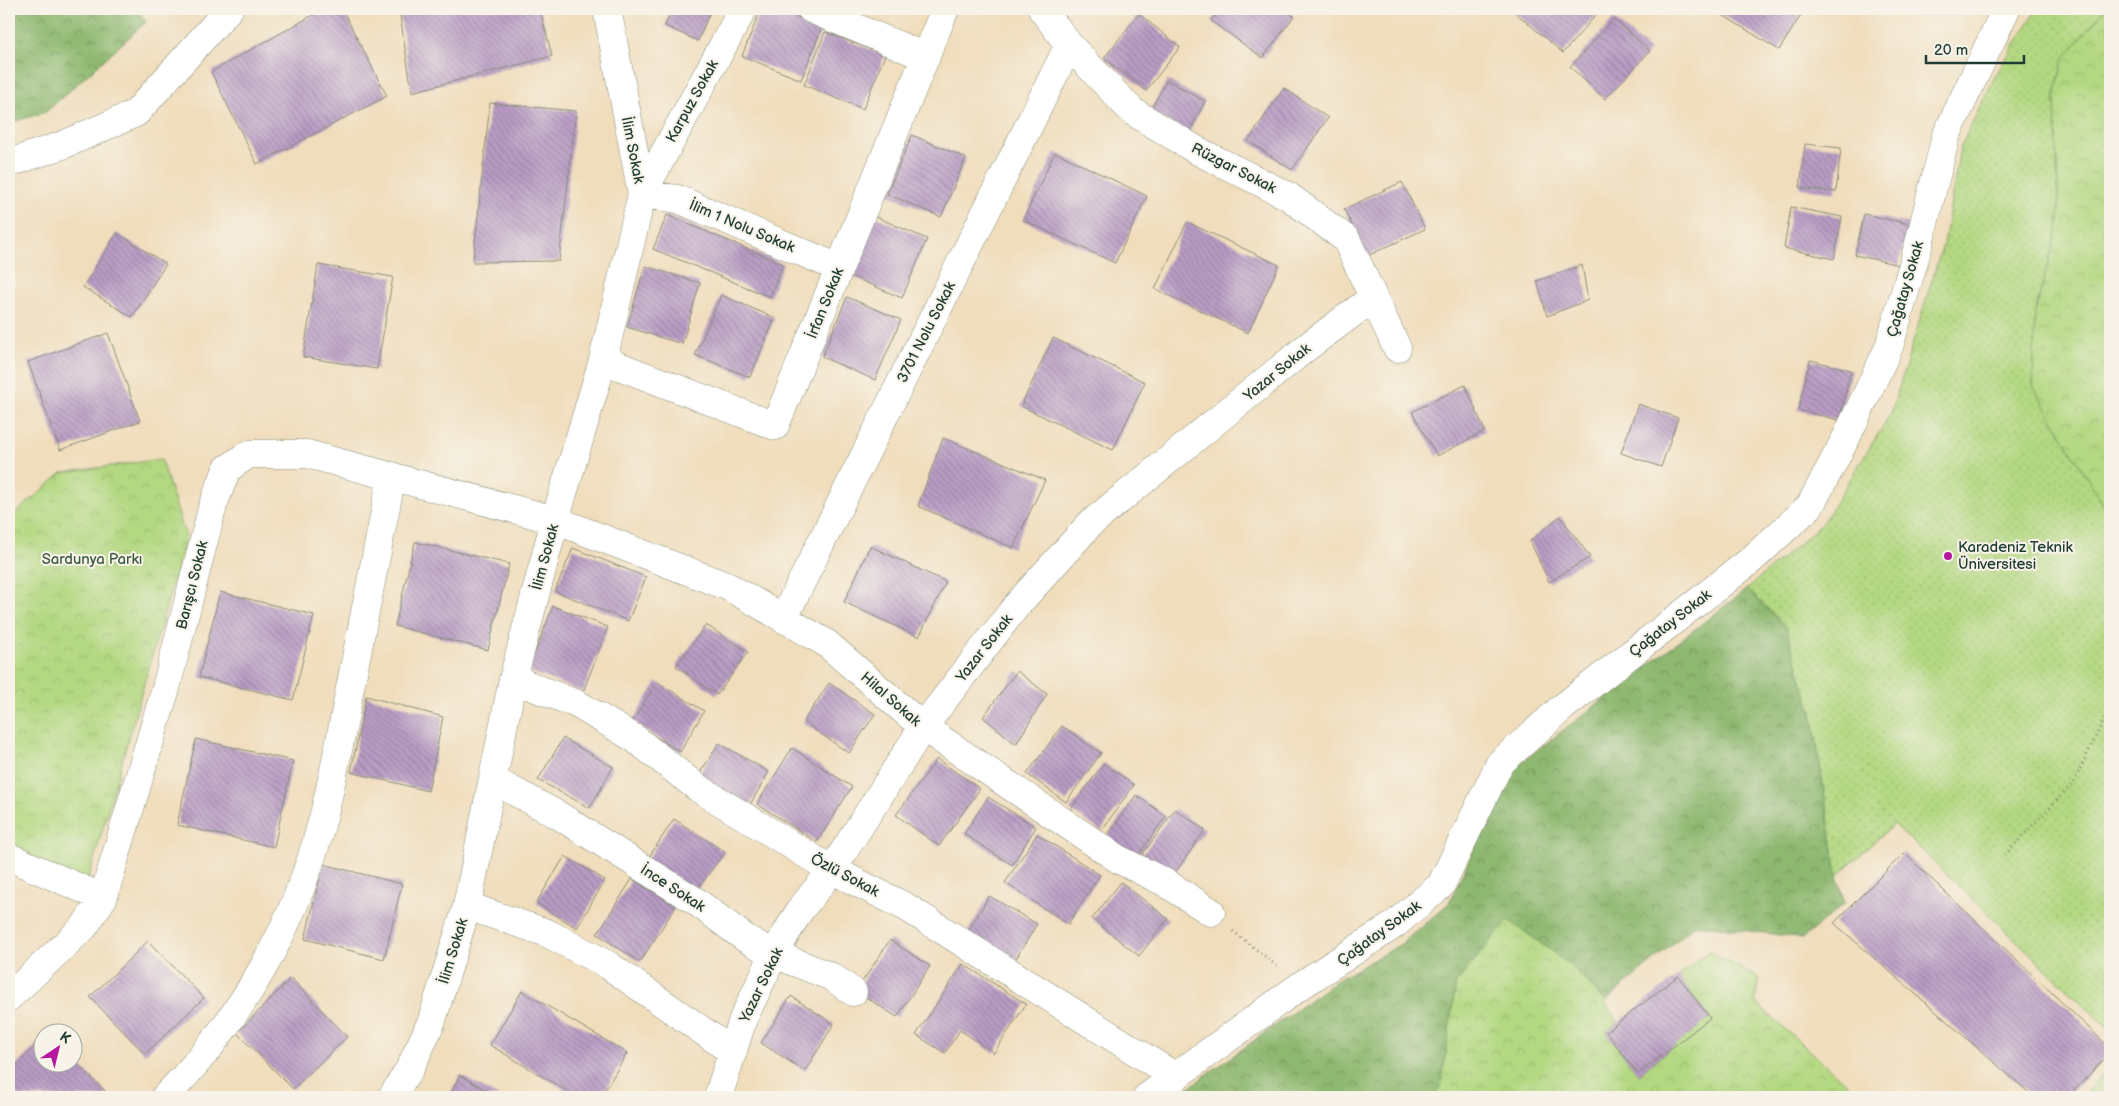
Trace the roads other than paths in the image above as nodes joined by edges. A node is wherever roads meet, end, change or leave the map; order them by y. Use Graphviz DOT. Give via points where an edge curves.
graph roads {
  1 [pos="229,9"];
  2 [pos="607,9"];
  3 [pos="743,9"];
  4 [pos="811,9"];
  5 [pos="945,9"];
  6 [pos="1042,9"];
  7 [pos="2006,9"];
  8 [pos="1069,45"];
  9 [pos="926,57"];
  10 [pos="9,163"];
  11 [pos="642,194"];
  12 [pos="840,268"];
  13 [pos="1373,298"];
  14 [pos="1397,348"];
  15 [pos="603,360"];
  16 [pos="392,476"];
  17 [pos="555,520"];
  18 [pos="783,619"];
  19 [pos="514,679"];
  20 [pos="923,727"];
  21 [pos="493,780"];
  22 [pos="9,857"];
  23 [pos="832,870"];
  24 [pos="103,898"];
  25 [pos="467,906"];
  26 [pos="1211,912"];
  27 [pos="774,954"];
  28 [pos="853,992"];
  29 [pos="9,997"];
  30 [pos="733,1052"];
  31 [pos="1176,1076"];
  32 [pos="165,1097"];
  33 [pos="392,1097"];
  34 [pos="718,1097"];
  35 [pos="1147,1097"];
  1 -- 10 [label="street" via="136,113 63,145"];
  2 -- 11 [label="street, İlim Sokak"];
  3 -- 11 [label="street, Karpuz Sokak"];
  4 -- 9 [label="street"];
  5 -- 9 [label="street, İrfan Sokak"];
  6 -- 8 [label="street, Rüzgar Sokak"];
  7 -- 31 [label="street, Çağatay Sokak" via="1946,136 1889,347 1810,506 1750,561 1564,707 1500,762 1442,885 1394,925 1300,986"];
  8 -- 13 [label="street, Rüzgar Sokak" via="1132,111 1198,151 1288,196 1346,239"];
  8 -- 18 [label="street, 3701 Nolu Sokak"];
  9 -- 12 [label="street, İrfan Sokak"];
  11 -- 12 [label="street, İlim 1 Nolu Sokak" via="678,199"];
  11 -- 15 [label="street, İlim Sokak"];
  12 -- 15 [label="street, İrfan Sokak" via="775,426"];
  13 -- 14 [label="street, Rüzgar Sokak"];
  13 -- 20 [label="street, Yazar Sokak" via="1307,347 1090,524 1016,605"];
  15 -- 17 [label="street, İlim Sokak"];
  16 -- 17 [label="street, Barışcı Sokak"];
  16 -- 24 [label="street, Barışcı Sokak" via="307,454 249,454 227,469 213,505 166,688"];
  16 -- 32 [label="street" via="324,817 307,874 283,930 246,997 218,1039"];
  17 -- 18 [label="street, Hilal Sokak" via="729,587"];
  17 -- 19 [label="street, İlim Sokak"];
  18 -- 20 [label="street, Hilal Sokak" via="826,643"];
  19 -- 21 [label="street, İlim Sokak"];
  19 -- 23 [label="street, Özlü Sokak" via="593,713 634,738 698,788"];
  20 -- 23 [label="street, Yazar Sokak"];
  20 -- 26 [label="street, Hilal Sokak" via="1118,859 1166,883"];
  21 -- 25 [label="street, İlim Sokak"];
  21 -- 27 [label="street, İnce Sokak" via="558,815"];
  22 -- 24 [label="street"];
  23 -- 27 [label="street, Yazar Sokak" via="800,910"];
  23 -- 31 [label="street, Özlü Sokak" via="906,907"];
  24 -- 29 [label="street, Barışcı Sokak" via="84,927"];
  25 -- 30 [label="street" via="547,934 608,966"];
  25 -- 33 [label="street, İlim Sokak" via="431,1023"];
  27 -- 28 [label="street, İnce Sokak" via="832,977"];
  27 -- 30 [label="street, Yazar Sokak" via="743,1019"];
  30 -- 34 [label="street, Yazar Sokak"];
  31 -- 35 [label="street, Çağatay Sokak"];
}
